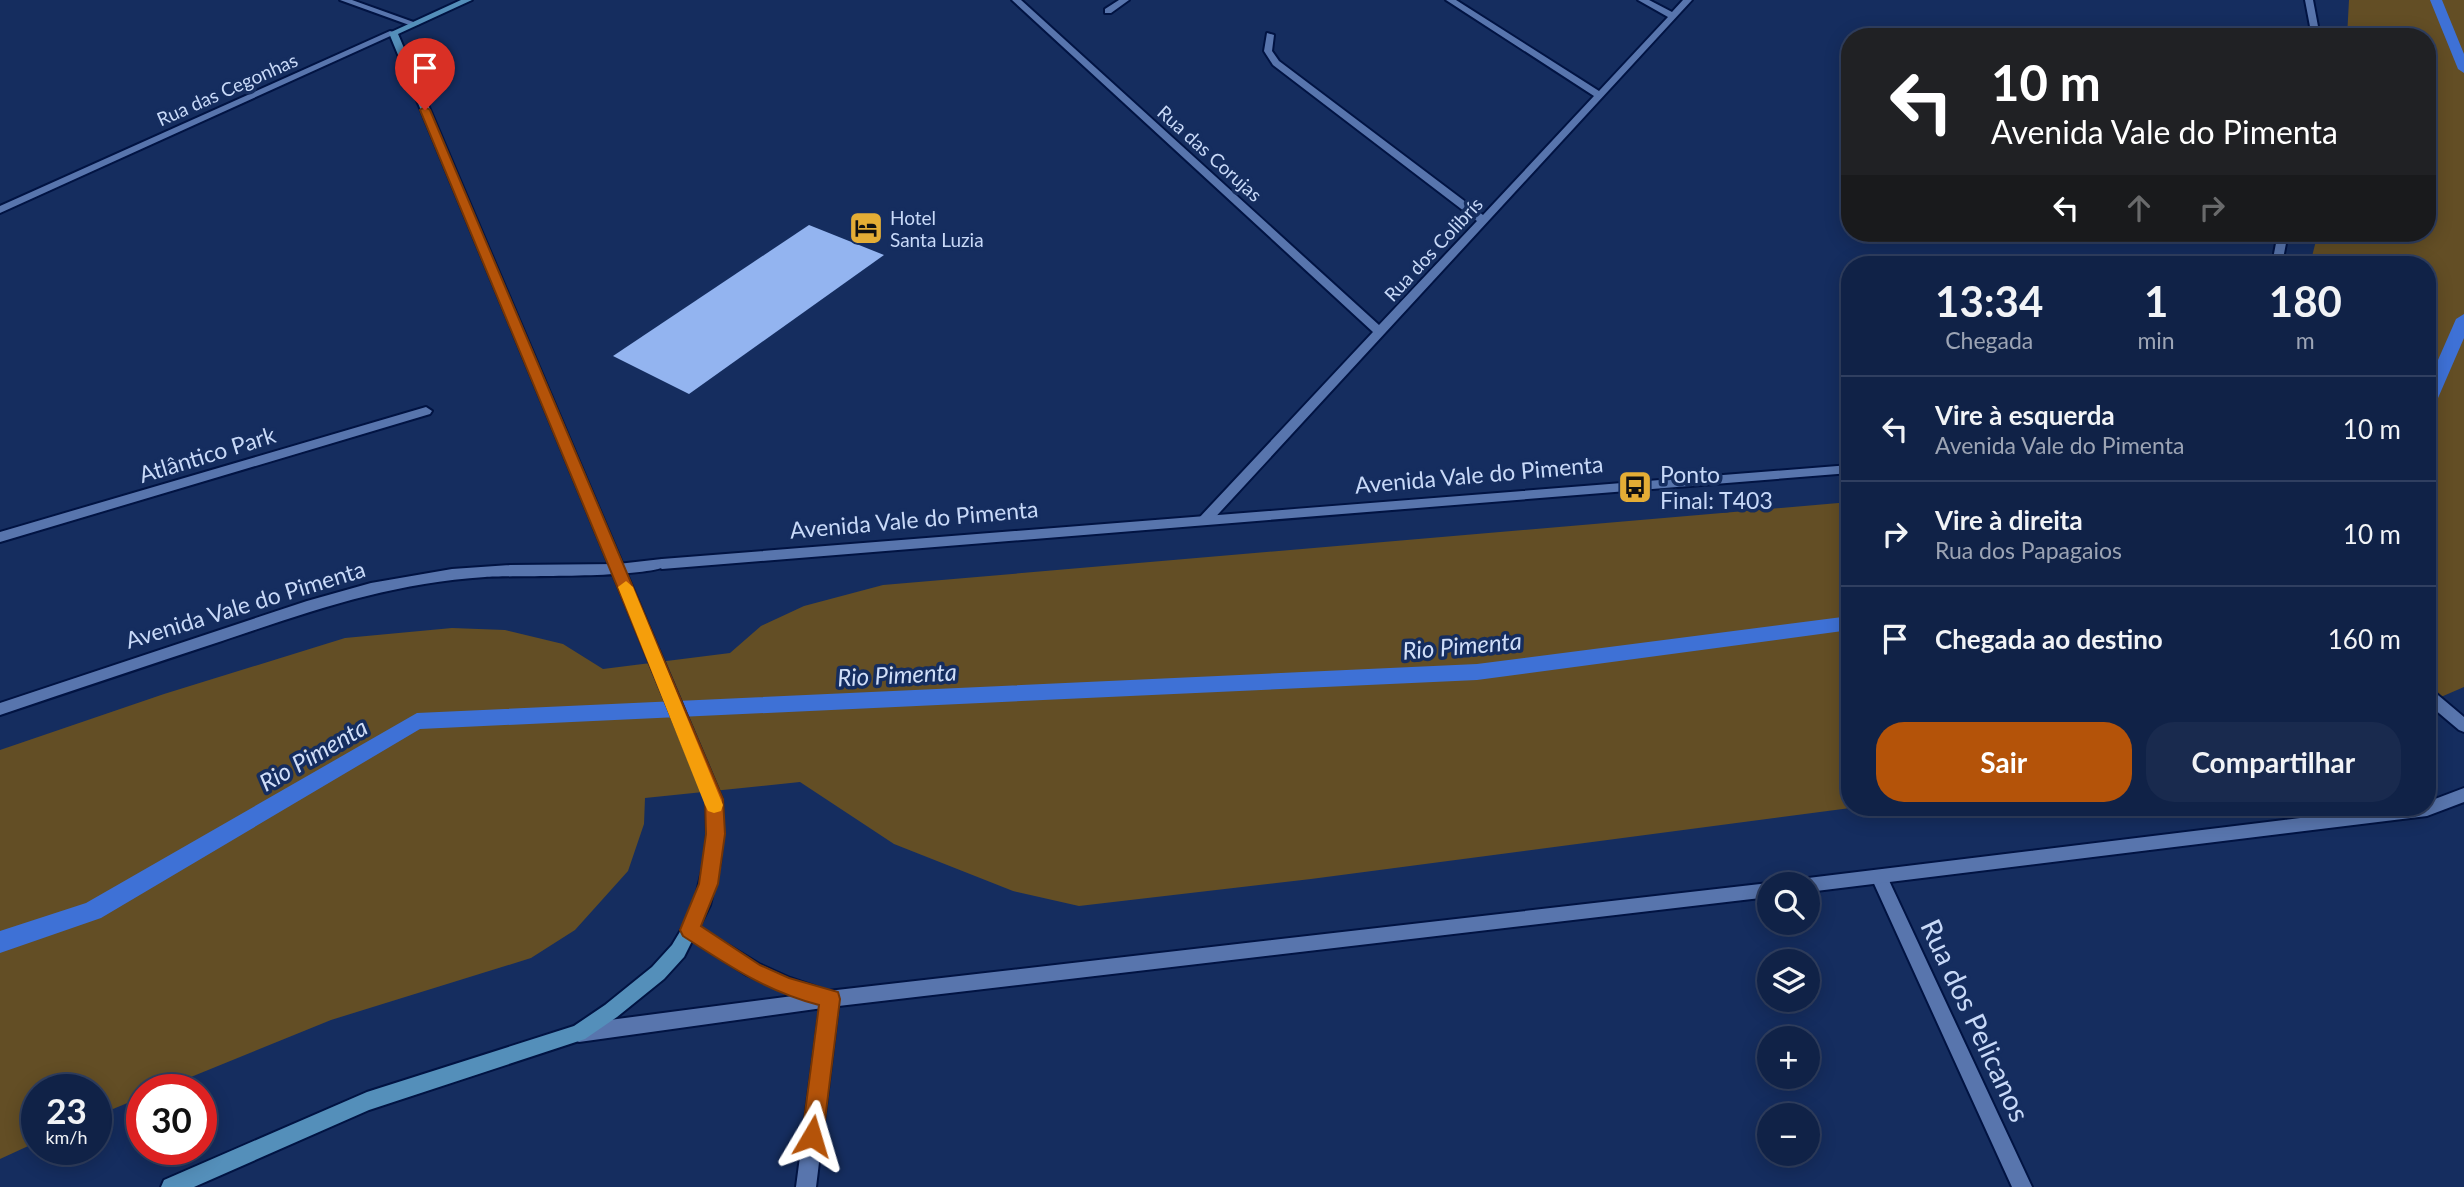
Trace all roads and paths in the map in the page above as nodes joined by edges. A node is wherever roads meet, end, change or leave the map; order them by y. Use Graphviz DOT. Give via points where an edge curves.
graph roads {
  1 [pos="344,0"];
  2 [pos="468,0"];
  3 [pos="1016,0"];
  4 [pos="1125,0"];
  5 [pos="1450,0"];
  6 [pos="1642,0"];
  7 [pos="1688,0"];
  8 [pos="2309,0"];
  9 [pos="1108,11"];
  10 [pos="1673,16"];
  11 [pos="415,24"];
  12 [pos="2314,28"];
  13 [pos="393,33"];
  14 [pos="1270,35"];
  15 [pos="1600,95"];
  16 [pos="0,210"];
  17 [pos="1483,220"];
  18 [pos="1380,332"];
  19 [pos="426,411"];
  20 [pos="1841,470"];
  21 [pos="1203,521"];
  22 [pos="0,537"];
  23 [pos="618,569"];
  24 [pos="2436,702"];
  25 [pos="0,709"];
  26 [pos="2464,726"];
  27 [pos="2464,795"];
  28 [pos="2436,806"];
  29 [pos="2371,816"];
  30 [pos="1879,877"];
  31 [pos="1820,884"];
  32 [pos="1757,891"];
  33 [pos="690,930"];
  34 [pos="830,999"];
  35 [pos="579,1033"];
  36 [pos="171,1187"];
  37 [pos="806,1187"];
  38 [pos="2022,1187"];
  1 -- 11 [label="street"];
  2 -- 11 [label="main road, Rua das Cegonhas"];
  3 -- 18 [label="street, Rua das Corujas"];
  4 -- 9 [label="street"];
  5 -- 15 [label="street"];
  6 -- 10 [label="street"];
  7 -- 10 [label="street, Rua dos Colibrís"];
  8 -- 12 [label="street"];
  10 -- 15 [label="street, Rua dos Colibrís"];
  11 -- 13 [label="main road, Rua das Cegonhas"];
  13 -- 16 [label="street, Rua das Cegonhas"];
  13 -- 23 [label="main road"];
  14 -- 17 [label="street" via="1268,51 1276,63"];
  15 -- 17 [label="street, Rua dos Colibrís"];
  17 -- 18 [label="street, Rua dos Colibrís"];
  18 -- 21 [label="street, Rua dos Colibrís"];
  19 -- 22 [label="street, Atlântico Park"];
  20 -- 21 [label="street, Avenida Vale do Pimenta"];
  21 -- 23 [label="street, Avenida Vale do Pimenta"];
  23 -- 25 [label="street, Avenida Vale do Pimenta" via="510,570 371,588"];
  23 -- 33 [label="main road" via="714,799 710,873"];
  24 -- 26 [label="street"];
  27 -- 28 [label="street"];
  29 -- 30 [label="street"];
  30 -- 31 [label="street"];
  30 -- 38 [label="street, Rua dos Pelicanos"];
  32 -- 34 [label="street"];
  33 -- 34 [label="street" via="753,971 786,987"];
  33 -- 35 [label="main road" via="658,973"];
  34 -- 35 [label="street"];
  34 -- 37 [label="street"];
  35 -- 36 [label="main road" via="366,1101"];
}
